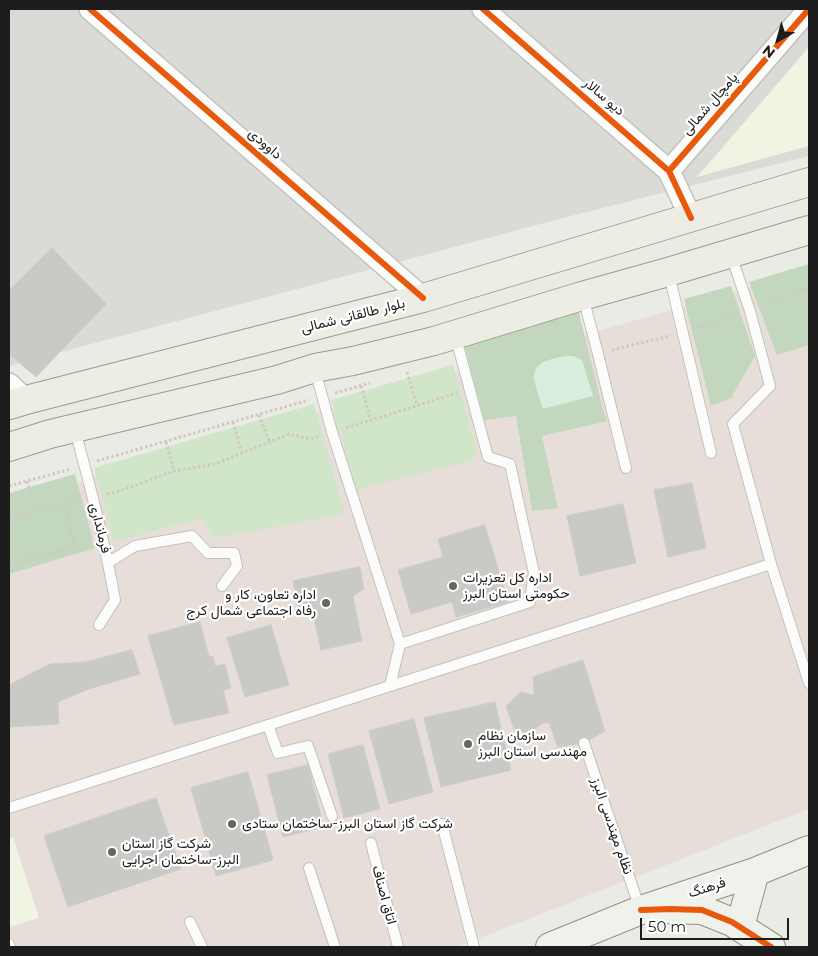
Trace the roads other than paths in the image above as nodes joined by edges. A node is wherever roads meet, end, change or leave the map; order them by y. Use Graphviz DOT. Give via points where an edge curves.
graph roads {
  1 [pos="90,9"];
  2 [pos="483,9"];
  3 [pos="809,9"];
  4 [pos="669,171"];
  5 [pos="809,182"];
  6 [pos="691,218"];
  7 [pos="809,230"];
  8 [pos="731,254"];
  9 [pos="668,272"];
  10 [pos="582,296"];
  11 [pos="423,298"];
  12 [pos="454,334"];
  13 [pos="268,338"];
  14 [pos="315,368"];
  15 [pos="277,380"];
  16 [pos="14,396"];
  17 [pos="74,429"];
  18 [pos="9,447"];
  19 [pos="711,453"];
  20 [pos="626,468"];
  21 [pos="109,562"];
  22 [pos="771,564"];
  23 [pos="222,586"];
  24 [pos="99,624"];
  25 [pos="400,644"];
  26 [pos="808,678"];
  27 [pos="390,686"];
  28 [pos="268,725"];
  29 [pos="584,743"];
  30 [pos="9,808"];
  31 [pos="332,816"];
  32 [pos="442,824"];
  33 [pos="371,843"];
  34 [pos="809,850"];
  35 [pos="309,868"];
  36 [pos="755,872"];
  37 [pos="707,888"];
  38 [pos="641,910"];
  39 [pos="742,919"];
  40 [pos="190,922"];
  41 [pos="590,941"];
  42 [pos="202,947"];
  43 [pos="336,947"];
  44 [pos="398,947"];
  45 [pos="474,947"];
  46 [pos="550,947"];
  47 [pos="772,947"];
  1 -- 11 [label="street, داوودی"];
  2 -- 4 [label="street, دیو سالار"];
  3 -- 4 [label="street, پامچال شمالی"];
  4 -- 6 [label="street, دیو سالار"];
  5 -- 6 [label="main road, بلوار طالقانی شمالی"];
  6 -- 11 [label="main road, بلوار طالقانی شمالی"];
  7 -- 8 [label="main road"];
  8 -- 9 [label="main road"];
  8 -- 22 [label="lane" via="770,386 733,424"];
  9 -- 10 [label="main road"];
  9 -- 19 [label="lane"];
  10 -- 12 [label="main road"];
  10 -- 20 [label="lane"];
  11 -- 13 [label="main road, بلوار طالقانی شمالی"];
  12 -- 14 [label="main road"];
  12 -- 25 [label="lane" via="488,456 510,464 534,573 530,602"];
  13 -- 15 [label="main road"];
  13 -- 16 [label="main road, بلوار طالقانی شمالی"];
  14 -- 15 [label="main road"];
  14 -- 25 [label="lane" via="332,432"];
  15 -- 17 [label="main road"];
  17 -- 18 [label="main road"];
  17 -- 21 [label="lane, فرمانداری"];
  21 -- 23 [label="lane" via="135,546 192,536 208,553 234,553 237,566"];
  21 -- 24 [label="lane, فرمانداری" via="114,600"];
  22 -- 26 [label="lane"];
  22 -- 27 [label="lane"];
  25 -- 27 [label="lane"];
  27 -- 28 [label="lane"];
  28 -- 30 [label="lane"];
  28 -- 31 [label="lane" via="278,753 308,746"];
  29 -- 38 [label="lane, نظام مهندسی البرز"];
  32 -- 45 [label="lane"];
  33 -- 44 [label="lane, اتاق اصناف"];
  34 -- 36 [label="main road, فرهنگ"];
  35 -- 43 [label="lane"];
  36 -- 37 [label="main road, فرهنگ"];
  36 -- 39 [label="main road"];
  37 -- 38 [label="main road, فرهنگ"];
  37 -- 39 [label="main road"];
  38 -- 41 [label="main road, فرهنگ"];
  38 -- 47 [label="main road" via="702,910 732,922"];
  39 -- 47 [label="main road"];
  40 -- 42 [label="lane"];
  41 -- 46 [label="main road, فرهنگ"];
}
